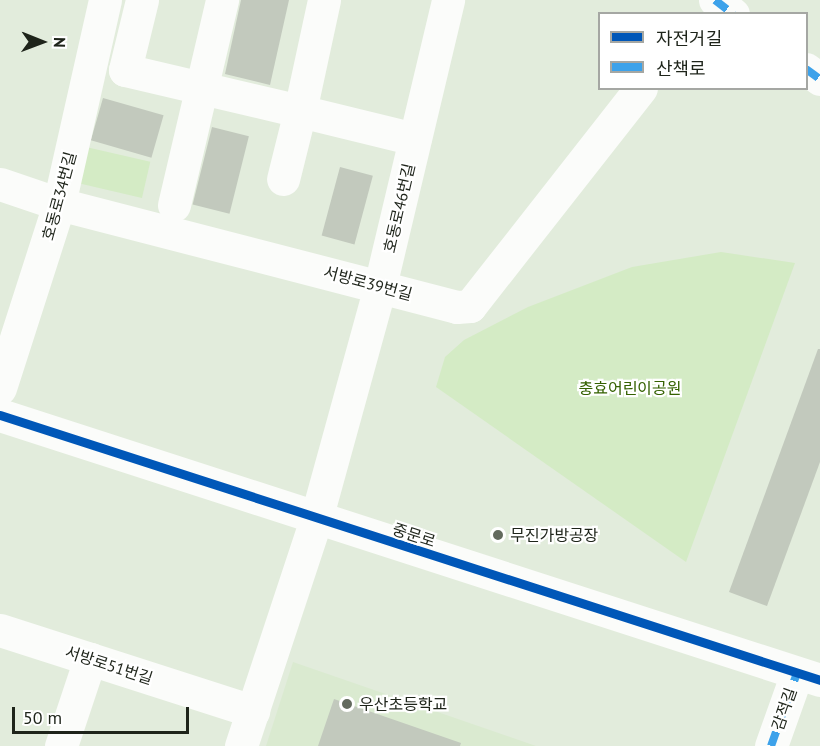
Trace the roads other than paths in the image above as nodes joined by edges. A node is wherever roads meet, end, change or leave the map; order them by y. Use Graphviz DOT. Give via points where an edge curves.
graph roads {
  1 [pos="105,0"];
  2 [pos="142,0"];
  3 [pos="222,0"];
  4 [pos="324,0"];
  5 [pos="448,0"];
  6 [pos="712,0"];
  7 [pos="702,12"];
  8 [pos="730,12"];
  9 [pos="808,70"];
  10 [pos="820,79"];
  11 [pos="201,89"];
  12 [pos="639,90"];
  13 [pos="300,111"];
  14 [pos="415,139"];
  15 [pos="283,179"];
  16 [pos="0,184"];
  17 [pos="59,204"];
  18 [pos="174,205"];
  19 [pos="380,286"];
  20 [pos="0,388"];
  21 [pos="0,415"];
  22 [pos="316,519"];
  23 [pos="0,630"];
  24 [pos="90,659"];
  25 [pos="808,677"];
  26 [pos="253,711"];
  27 [pos="62,746"];
  28 [pos="241,746"];
  29 [pos="771,746"];
  1 -- 17 [label="street, 호동로34번길"];
  2 -- 11 [label="street" via="125,70"];
  3 -- 11 [label="street"];
  4 -- 13 [label="street"];
  5 -- 14 [label="street, 호동로46번길"];
  6 -- 7 [label="street"];
  6 -- 8 [label="street"];
  9 -- 10 [label="street"];
  11 -- 13 [label="street"];
  11 -- 18 [label="street"];
  12 -- 19 [label="street, 서방로39번길" via="470,306 457,307"];
  13 -- 14 [label="street"];
  13 -- 15 [label="street"];
  14 -- 19 [label="street, 호동로46번길"];
  16 -- 17 [label="street, 서방로39번길"];
  17 -- 19 [label="street, 서방로39번길"];
  17 -- 20 [label="street, 호동로34번길"];
  19 -- 22 [label="street, 호동로46번길"];
  21 -- 22 [label="street, 중문로"];
  22 -- 25 [label="street, 중문로"];
  22 -- 26 [label="street, 호동로46번길"];
  23 -- 24 [label="street, 서방로51번길"];
  24 -- 26 [label="street, 서방로51번길"];
  24 -- 27 [label="street"];
  25 -- 29 [label="street, 감적길"];
  26 -- 28 [label="street, 호동로46번길"];
}
